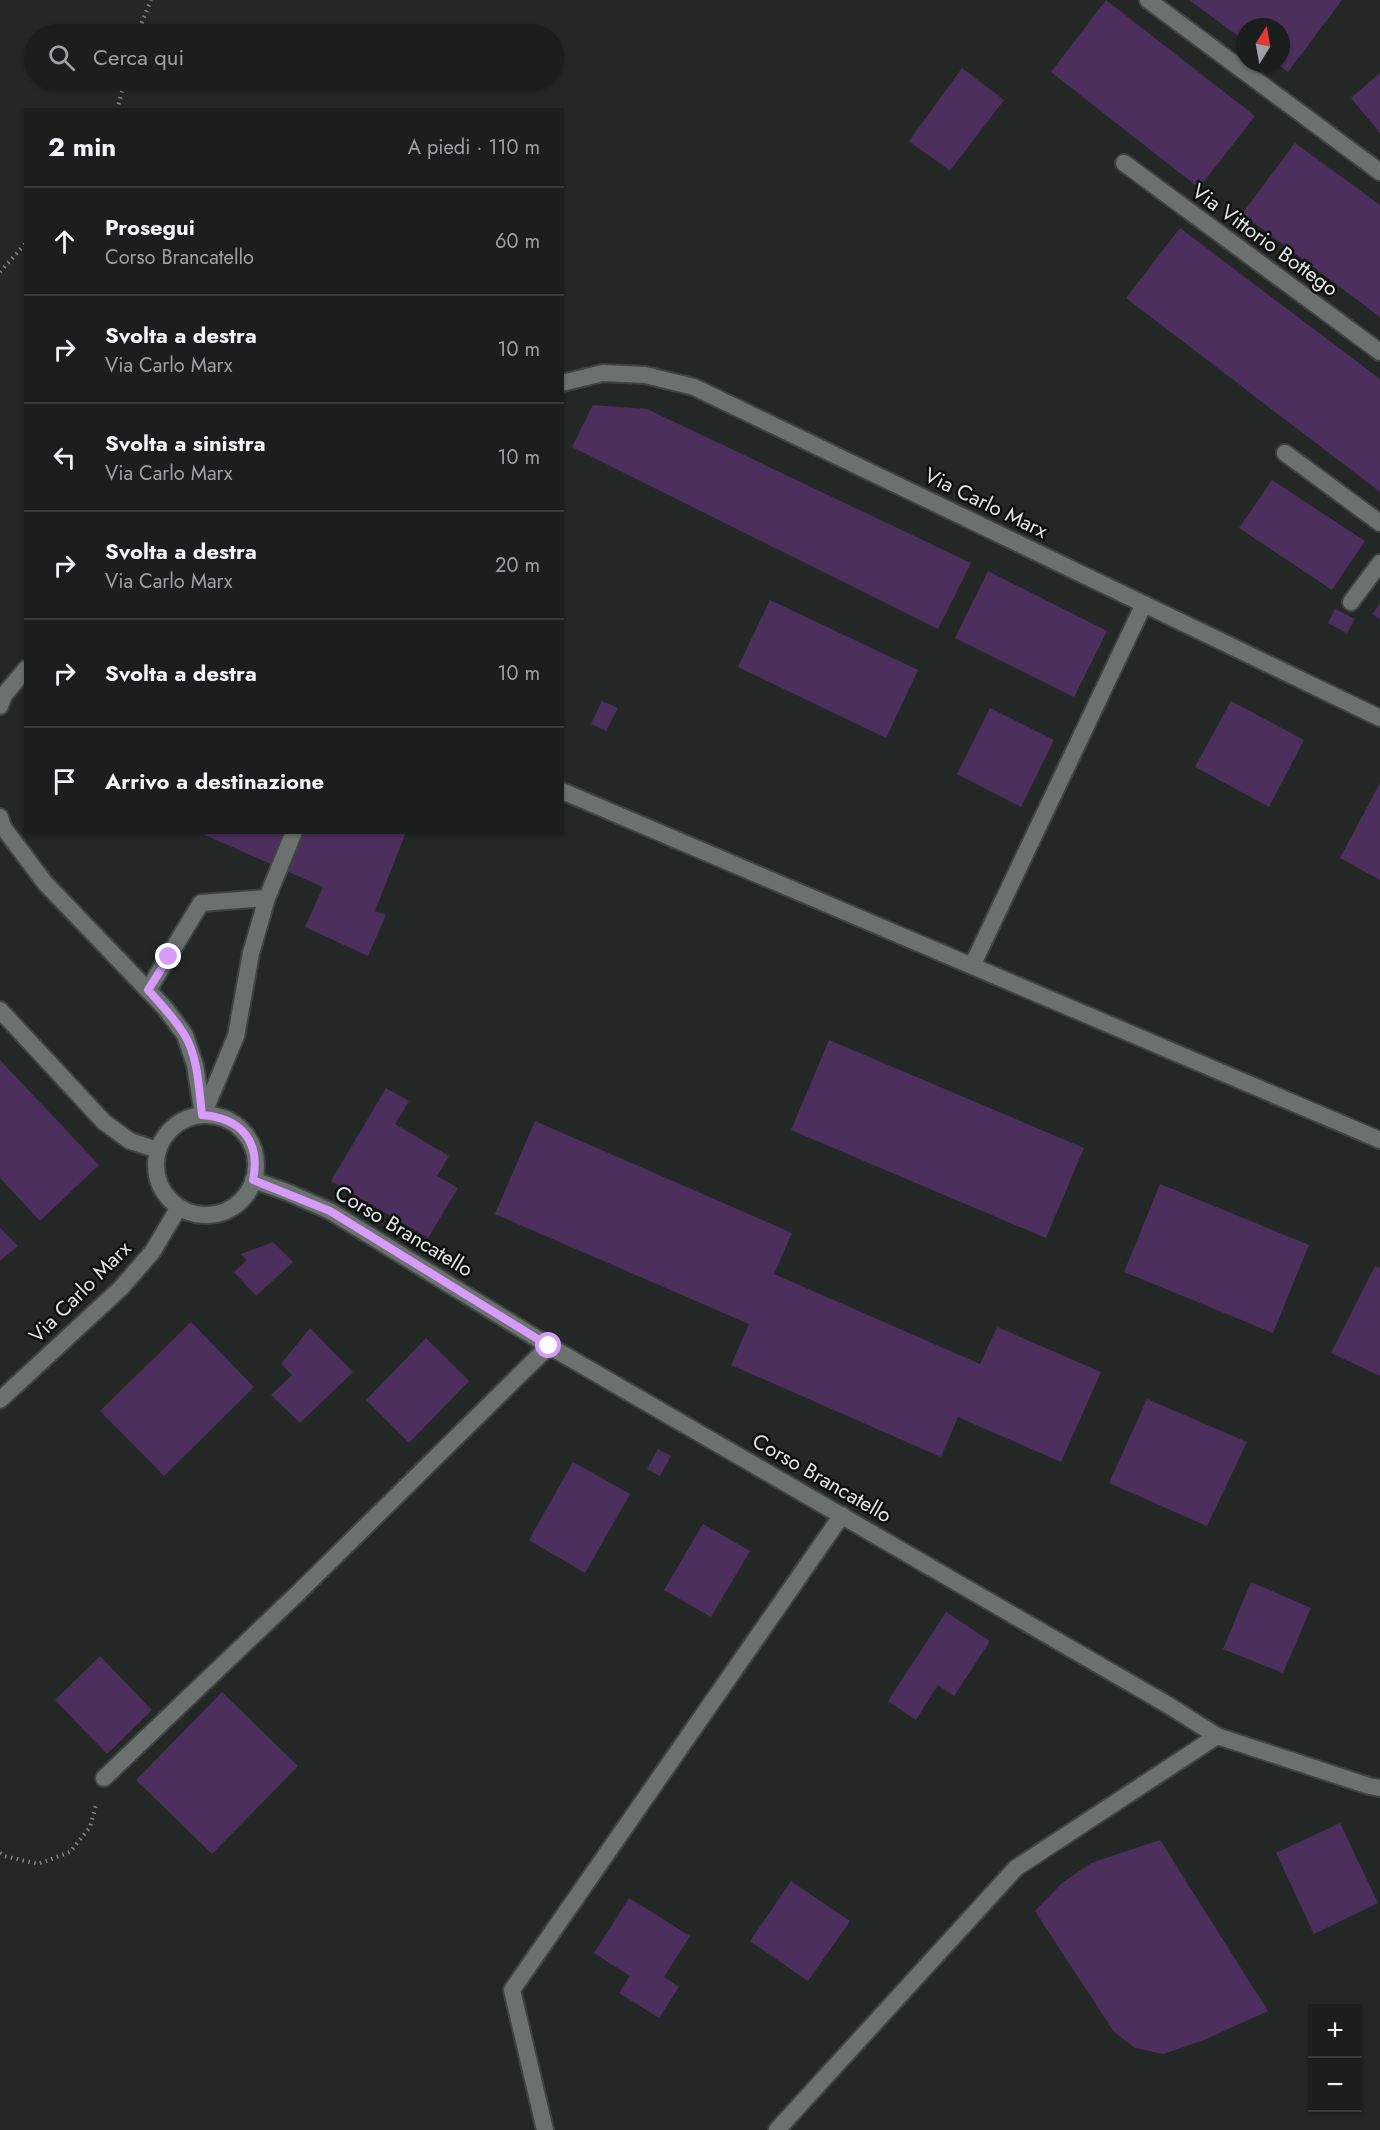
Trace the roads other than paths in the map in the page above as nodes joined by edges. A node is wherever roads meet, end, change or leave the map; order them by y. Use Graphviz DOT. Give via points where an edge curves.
graph roads {
  1 [pos="1148,0"];
  2 [pos="1124,164"];
  3 [pos="1380,172"];
  4 [pos="1380,352"];
  5 [pos="564,383"];
  6 [pos="1285,453"];
  7 [pos="1380,523"];
  8 [pos="1380,563"];
  9 [pos="1351,602"];
  10 [pos="1144,604"];
  11 [pos="24,671"];
  12 [pos="0,706"];
  13 [pos="1380,718"];
  14 [pos="564,792"];
  15 [pos="0,817"];
  16 [pos="293,834"];
  17 [pos="267,898"];
  18 [pos="972,966"];
  19 [pos="148,990"];
  20 [pos="0,1010"];
  21 [pos="202,1115"];
  22 [pos="1380,1140"];
  23 [pos="158,1150"];
  24 [pos="253,1180"];
  25 [pos="179,1207"];
  26 [pos="549,1346"];
  27 [pos="0,1400"];
  28 [pos="842,1515"];
  29 [pos="1217,1736"];
  30 [pos="104,1778"];
  31 [pos="1380,1788"];
  32 [pos="545,2130"];
  33 [pos="777,2130"];
  1 -- 3 [label="street"];
  2 -- 4 [label="street, Via Vittorio Bottego"];
  5 -- 10 [label="street, Via Carlo Marx" via="603,373 645,375 694,387"];
  6 -- 7 [label="street"];
  8 -- 9 [label="street"];
  10 -- 13 [label="street, Via Carlo Marx"];
  10 -- 18 [label="street"];
  11 -- 12 [label="street" via="4,694"];
  14 -- 18 [label="street"];
  15 -- 19 [label="street" via="45,883"];
  16 -- 17 [label="street"];
  17 -- 19 [label="street" via="201,903"];
  17 -- 21 [label="street" via="251,953 236,1036"];
  18 -- 22 [label="street"];
  19 -- 21 [label="street" via="185,1035 195,1065"];
  20 -- 23 [label="street" via="104,1122 130,1141"];
  21 -- 23 [label="street" via="175,1126"];
  21 -- 24 [label="street" via="229,1120 245,1134 254,1152"];
  23 -- 25 [label="street" via="159,1182 166,1196"];
  24 -- 25 [label="street" via="247,1193 223,1212 193,1213"];
  24 -- 26 [label="street, Corso Brancatello" via="330,1211"];
  25 -- 27 [label="street, Via Carlo Marx" via="153,1251 121,1288"];
  26 -- 28 [label="street, Corso Brancatello"];
  26 -- 30 [label="street"];
  28 -- 29 [label="street, Corso Brancatello"];
  28 -- 32 [label="street" via="512,1990"];
  29 -- 31 [label="street, Corso Brancatello"];
  29 -- 33 [label="street" via="1016,1868"];
}
